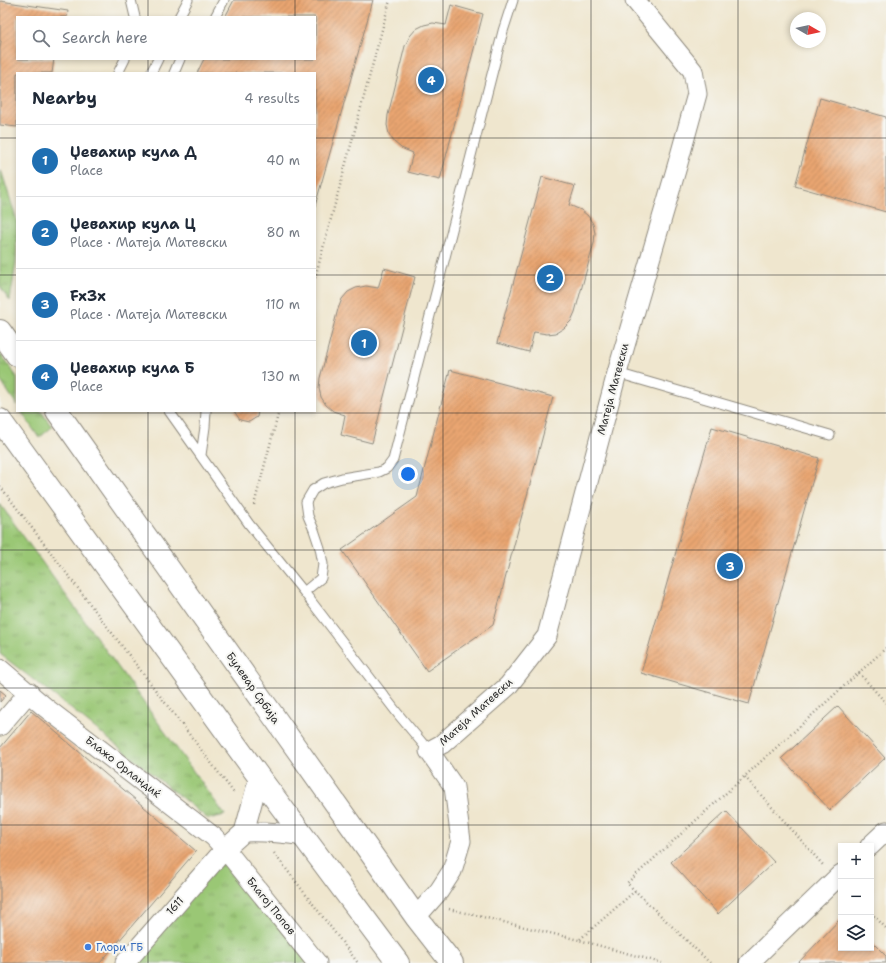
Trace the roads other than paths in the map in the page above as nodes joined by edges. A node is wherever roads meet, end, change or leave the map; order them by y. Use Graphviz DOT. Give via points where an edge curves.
graph roads {
  1 [pos="131,0"];
  2 [pos="188,0"];
  3 [pos="224,0"];
  4 [pos="513,0"];
  5 [pos="635,0"];
  6 [pos="135,16"];
  7 [pos="180,16"];
  8 [pos="216,16"];
  9 [pos="124,60"];
  10 [pos="158,60"];
  11 [pos="180,60"];
  12 [pos="118,72"];
  13 [pos="152,72"];
  14 [pos="174,72"];
  15 [pos="0,331"];
  16 [pos="16,354"];
  17 [pos="617,373"];
  18 [pos="58,412"];
  19 [pos="170,412"];
  20 [pos="206,412"];
  21 [pos="0,420"];
  22 [pos="830,434"];
  23 [pos="201,455"];
  24 [pos="304,592"];
  25 [pos="0,669"];
  26 [pos="29,692"];
  27 [pos="0,726"];
  28 [pos="429,751"];
  29 [pos="259,777"];
  30 [pos="886,831"];
  31 [pos="244,832"];
  32 [pos="304,836"];
  33 [pos="873,843"];
  34 [pos="225,849"];
  35 [pos="838,876"];
  36 [pos="422,911"];
  37 [pos="125,963"];
  38 [pos="317,963"];
  39 [pos="398,963"];
  40 [pos="452,963"];
  41 [pos="749,963"];
  1 -- 6 [label="lane"];
  2 -- 7 [label="lane"];
  3 -- 8 [label="lane"];
  4 -- 24 [label="lane" via="393,460 387,468 379,472 342,478 313,490 306,502 323,564 321,578"];
  5 -- 17 [label="street, Матеја Матевски" via="693,71 697,94"];
  9 -- 12 [label="lane"];
  10 -- 13 [label="lane"];
  11 -- 14 [label="lane"];
  15 -- 16 [label="street"];
  17 -- 22 [label="lane"];
  17 -- 28 [label="street, Матеја Матевски" via="547,636 508,686 442,744"];
  18 -- 36 [label="street, Булевар Србија"];
  19 -- 23 [label="lane"];
  20 -- 23 [label="lane"];
  21 -- 29 [label="street"];
  23 -- 24 [label="lane" via="249,524"];
  24 -- 28 [label="lane"];
  25 -- 26 [label="street, Блажо Орландиќ"];
  26 -- 27 [label="street"];
  26 -- 34 [label="street, Блажо Орландиќ" via="46,708 214,836"];
  28 -- 36 [label="street" via="454,787 461,841 452,871 439,892"];
  29 -- 31 [label="street"];
  29 -- 32 [label="street"];
  30 -- 33 [label="street"];
  31 -- 32 [label="street"];
  31 -- 34 [label="street"];
  32 -- 39 [label="street"];
  34 -- 37 [label="street, 1611"];
  34 -- 38 [label="street, Благој Попов"];
  35 -- 41 [label="street"];
  36 -- 40 [label="street, Булевар Србија"];
}
